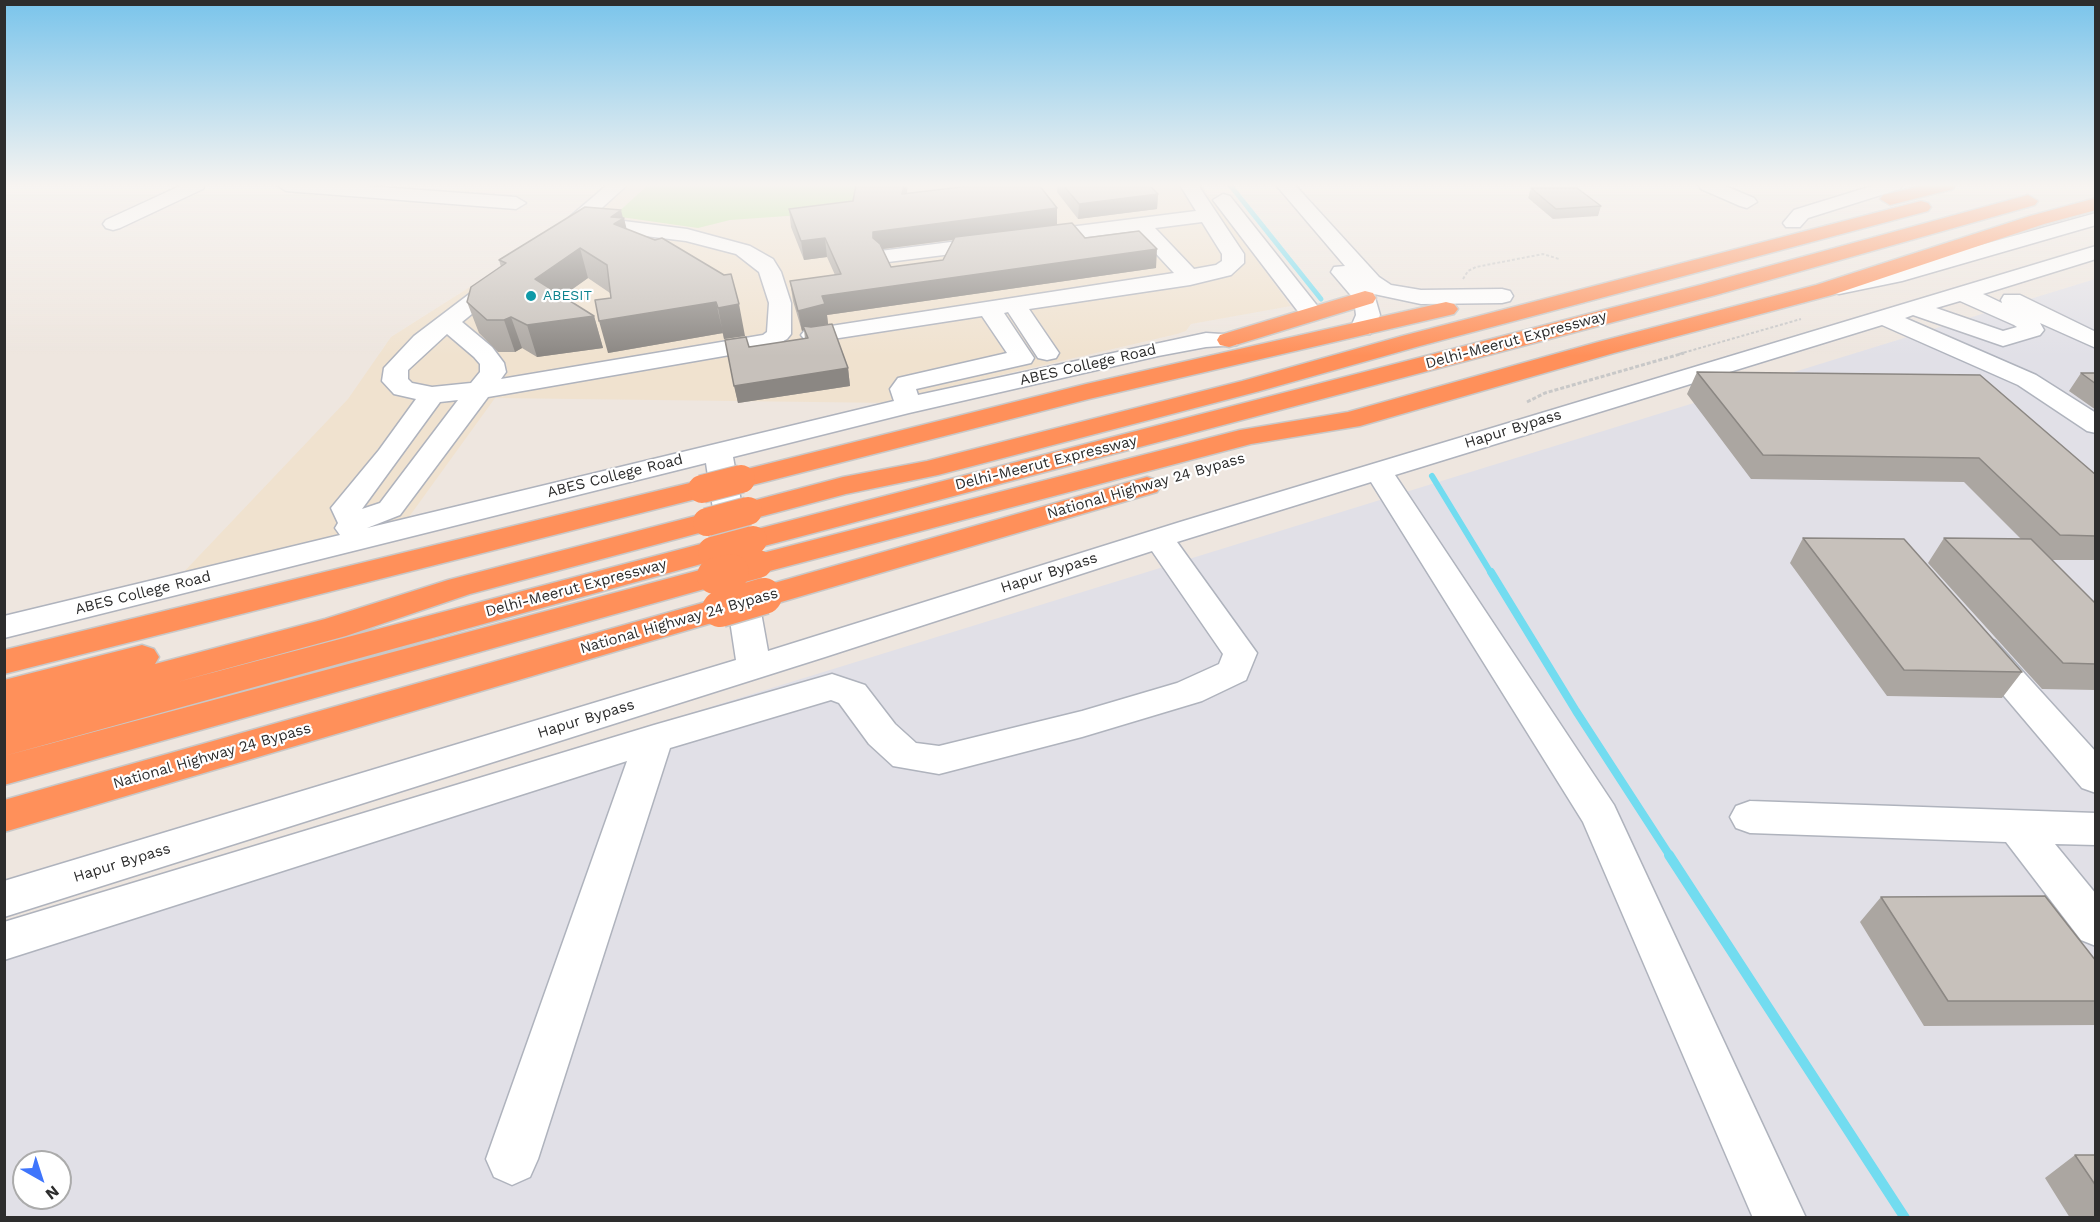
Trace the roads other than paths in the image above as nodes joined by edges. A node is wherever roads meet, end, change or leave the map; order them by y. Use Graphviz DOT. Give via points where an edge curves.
graph roads {
  1 [pos="551,242"];
  2 [pos="713,242"];
  3 [pos="964,242"];
  4 [pos="1156,242"];
  5 [pos="1226,242"];
  6 [pos="1256,242"];
  7 [pos="1315,242"];
  8 [pos="1337,242"];
  9 [pos="1722,242"];
  10 [pos="1744,242"];
  11 [pos="1881,242"];
  12 [pos="1970,242"];
  13 [pos="2014,242"];
  14 [pos="541,250"];
  15 [pos="2096,252"];
  16 [pos="888,255"];
  17 [pos="522,265"];
  18 [pos="1190,278"];
  19 [pos="1972,289"];
  20 [pos="1824,290"];
  21 [pos="1365,298"];
  22 [pos="1498,302"];
  23 [pos="1014,304"];
  24 [pos="988,307"];
  25 [pos="1896,311"];
  26 [pos="1311,313"];
  27 [pos="447,322"];
  28 [pos="1362,329"];
  29 [pos="813,336"];
  30 [pos="1217,340"];
  31 [pos="2096,341"];
  32 [pos="1047,353"];
  33 [pos="1022,358"];
  34 [pos="1132,382"];
  35 [pos="481,390"];
  36 [pos="432,395"];
  37 [pos="909,405"];
  38 [pos="1351,420"];
  39 [pos="2096,425"];
  40 [pos="1162,434"];
  41 [pos="717,451"];
  42 [pos="1378,471"];
  43 [pos="843,486"];
  44 [pos="346,534"];
  45 [pos="753,539"];
  46 [pos="1158,539"];
  47 [pos="830,545"];
  48 [pos="714,565"];
  49 [pos="459,587"];
  50 [pos="1962,625"];
  51 [pos="4,627"];
  52 [pos="4,662"];
  53 [pos="754,667"];
  54 [pos="4,693"];
  55 [pos="4,717"];
  56 [pos="654,739"];
  57 [pos="4,742"];
  58 [pos="4,771"];
  59 [pos="2096,778"];
  60 [pos="4,816"];
  61 [pos="1749,817"];
  62 [pos="2017,826"];
  63 [pos="2096,829"];
  64 [pos="4,899"];
  65 [pos="2096,927"];
  66 [pos="4,942"];
  67 [pos="513,1159"];
  68 [pos="1780,1218"];
  1 -- 14 [label="street"];
  2 -- 35 [label="street" via="743,250 765,264 770,272 780,303 779,334 770,341"];
  3 -- 16 [label="street"];
  4 -- 18 [label="street"];
  5 -- 18 [label="street" via="1233,263 1223,270"];
  6 -- 26 [label="street"];
  7 -- 21 [label="street"];
  8 -- 22 [label="street" via="1379,288 1391,294"];
  9 -- 22 [label="highway"];
  10 -- 22 [label="highway, Delhi-Meerut Expressway"];
  11 -- 40 [label="highway, Delhi-Meerut Expressway"];
  12 -- 20 [label="highway"];
  13 -- 20 [label="street" via="1894,276"];
  15 -- 19 [label="street, Hapur Bypass"];
  17 -- 27 [label="street"];
  18 -- 23 [label="street"];
  19 -- 25 [label="street, Hapur Bypass"];
  19 -- 25 [label="street" via="2030,324 2032,330 2003,339"];
  19 -- 31 [label="street"];
  20 -- 38 [label="highway"];
  21 -- 26 [label="highway"];
  21 -- 28 [label="street" via="1368,315"];
  22 -- 28 [label="highway"];
  22 -- 43 [label="highway, Delhi-Meerut Expressway" via="1099,426"];
  23 -- 24 [label="street"];
  23 -- 32 [label="street"];
  24 -- 29 [label="street"];
  24 -- 33 [label="street"];
  25 -- 39 [label="street" via="2027,380"];
  25 -- 42 [label="street, Hapur Bypass"];
  26 -- 30 [label="highway"];
  27 -- 35 [label="street" via="492,363 493,372"];
  27 -- 36 [label="street" via="396,368 394,381 403,389"];
  28 -- 34 [label="highway"];
  28 -- 43 [label="highway" via="1334,344 891,463"];
  30 -- 32 [label="street" via="1179,331"];
  30 -- 34 [label="highway" via="1142,370"];
  30 -- 37 [label="street, ABES College Road"];
  32 -- 33 [label="street"];
  33 -- 37 [label="street" via="907,383 903,389"];
  34 -- 52 [label="highway, bridge"];
  35 -- 36 [label="street"];
  35 -- 44 [label="street" via="390,509"];
  36 -- 44 [label="street" via="346,508"];
  37 -- 41 [label="street, ABES College Road"];
  38 -- 47 [label="highway" via="1250,436"];
  38 -- 48 [label="highway, National Highway 24 Bypass, bridge" via="1261,453 764,596"];
  40 -- 45 [label="highway, Delhi-Meerut Expressway"];
  40 -- 47 [label="highway" via="1158,443 1147,447 868,522"];
  41 -- 44 [label="street, ABES College Road"];
  41 -- 53 [label="street"];
  42 -- 46 [label="street, Hapur Bypass"];
  42 -- 68 [label="street" via="1600,816"];
  43 -- 45 [label="highway, Delhi-Meerut Expressway"];
  44 -- 51 [label="street, ABES College Road"];
  45 -- 47 [label="highway"];
  45 -- 48 [label="highway, bridge"];
  45 -- 48 [label="highway, Delhi-Meerut Expressway, bridge"];
  46 -- 53 [label="street, Hapur Bypass"];
  46 -- 56 [label="street" via="1240,652 1234,671 1189,692 939,760 906,756 882,734 852,694 832,687"];
  48 -- 49 [label="highway, Delhi-Meerut Expressway"];
  48 -- 57 [label="highway, Delhi-Meerut Expressway"];
  48 -- 58 [label="highway"];
  48 -- 60 [label="highway, National Highway 24 Bypass"];
  49 -- 54 [label="highway" via="340,606"];
  49 -- 55 [label="highway, Delhi-Meerut Expressway" via="334,628"];
  50 -- 59 [label="street"];
  53 -- 64 [label="street, Hapur Bypass"];
  56 -- 66 [label="street"];
  56 -- 67 [label="street"];
  61 -- 62 [label="street"];
  62 -- 63 [label="street"];
  62 -- 65 [label="street"];
}
